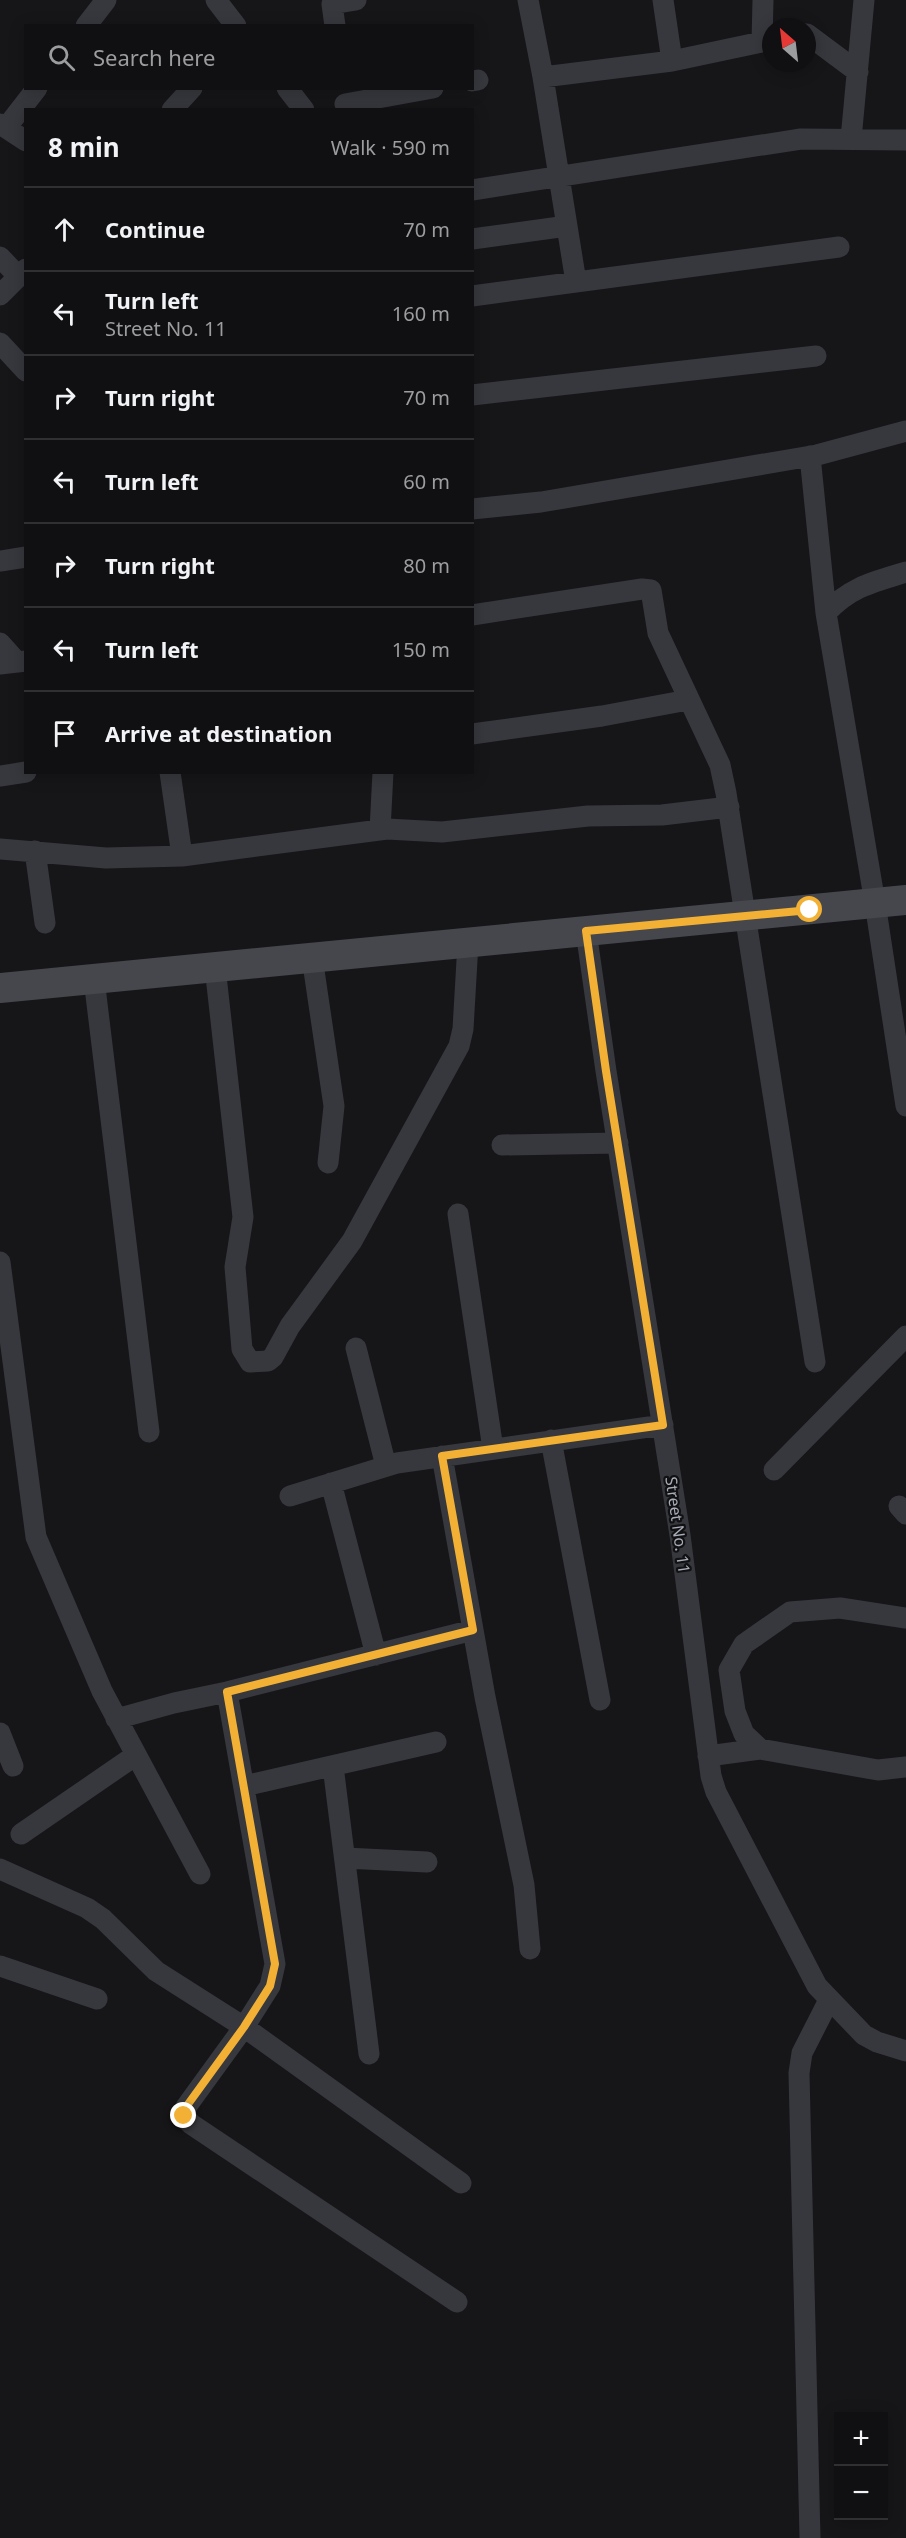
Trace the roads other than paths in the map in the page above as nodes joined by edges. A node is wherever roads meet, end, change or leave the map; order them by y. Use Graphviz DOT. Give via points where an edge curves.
graph roads {
  1 [pos="106,0"];
  2 [pos="216,0"];
  3 [pos="357,0"];
  4 [pos="528,0"];
  5 [pos="663,0"];
  6 [pos="764,0"];
  7 [pos="864,0"];
  8 [pos="765,18"];
  9 [pos="88,24"];
  10 [pos="234,24"];
  11 [pos="335,24"];
  12 [pos="816,41"];
  13 [pos="762,42"];
  14 [pos="672,61"];
  15 [pos="858,72"];
  16 [pos="543,77"];
  17 [pos="35,90"];
  18 [pos="190,90"];
  19 [pos="288,90"];
  20 [pos="419,90"];
  21 [pos="345,101"];
  22 [pos="174,108"];
  23 [pos="302,108"];
  24 [pos="3,126"];
  25 [pos="851,139"];
  26 [pos="24,140"];
  27 [pos="906,140"];
  28 [pos="559,176"];
  29 [pos="474,190"];
  30 [pos="567,226"];
  31 [pos="474,239"];
  32 [pos="839,247"];
  33 [pos="0,257"];
  34 [pos="22,272"];
  35 [pos="576,282"];
  36 [pos="0,295"];
  37 [pos="474,296"];
  38 [pos="0,343"];
  39 [pos="816,356"];
  40 [pos="24,369"];
  41 [pos="474,395"];
  42 [pos="906,431"];
  43 [pos="810,456"];
  44 [pos="474,509"];
  45 [pos="24,557"];
  46 [pos="0,561"];
  47 [pos="906,572"];
  48 [pos="826,613"];
  49 [pos="474,615"];
  50 [pos="0,643"];
  51 [pos="14,662"];
  52 [pos="688,700"];
  53 [pos="474,734"];
  54 [pos="24,772"];
  55 [pos="170,774"];
  56 [pos="383,774"];
  57 [pos="0,776"];
  58 [pos="729,807"];
  59 [pos="381,830"];
  60 [pos="0,849"];
  61 [pos="35,851"];
  62 [pos="182,856"];
  63 [pos="906,900"];
  64 [pos="875,903"];
  65 [pos="745,916"];
  66 [pos="45,923"];
  67 [pos="586,931"];
  68 [pos="468,942"];
  69 [pos="312,957"];
  70 [pos="215,967"];
  71 [pos="94,979"];
  72 [pos="0,988"];
  73 [pos="906,1106"];
  74 [pos="618,1143"];
  75 [pos="502,1145"];
  76 [pos="328,1163"];
  77 [pos="458,1214"];
  78 [pos="0,1262"];
  79 [pos="906,1336"];
  80 [pos="356,1348"];
  81 [pos="815,1362"];
  82 [pos="663,1425"];
  83 [pos="149,1432"];
  84 [pos="551,1440"];
  85 [pos="493,1449"];
  86 [pos="442,1456"];
  87 [pos="386,1466"];
  88 [pos="774,1470"];
  89 [pos="331,1483"];
  90 [pos="290,1496"];
  91 [pos="906,1618"];
  92 [pos="473,1630"];
  93 [pos="376,1655"];
  94 [pos="227,1692"];
  95 [pos="600,1700"];
  96 [pos="116,1719"];
  97 [pos="0,1732"];
  98 [pos="436,1742"];
  99 [pos="760,1749"];
  100 [pos="136,1755"];
  101 [pos="708,1756"];
  102 [pos="13,1766"];
  103 [pos="333,1766"];
  104 [pos="906,1767"];
  105 [pos="244,1786"];
  106 [pos="21,1834"];
  107 [pos="345,1858"];
  108 [pos="427,1862"];
  109 [pos="0,1869"];
  110 [pos="200,1874"];
  111 [pos="530,1949"];
  112 [pos="0,1966"];
  113 [pos="97,1999"];
  114 [pos="829,2000"];
  115 [pos="244,2027"];
  116 [pos="906,2051"];
  117 [pos="369,2054"];
  118 [pos="461,2183"];
  119 [pos="457,2302"];
  120 [pos="810,2538"];
  1 -- 9 [label="street"];
  2 -- 10 [label="street"];
  3 -- 11 [label="street" via="332,4"];
  4 -- 16 [label="street"];
  5 -- 14 [label="street"];
  6 -- 8 [label="street"];
  7 -- 15 [label="street"];
  12 -- 15 [label="street"];
  13 -- 14 [label="street"];
  14 -- 16 [label="street"];
  15 -- 25 [label="street"];
  16 -- 28 [label="street"];
  17 -- 24 [label="street"];
  18 -- 22 [label="street"];
  19 -- 23 [label="street"];
  20 -- 21 [label="street"];
  24 -- 26 [label="street"];
  25 -- 27 [label="street"];
  25 -- 28 [label="street" via="801,139"];
  28 -- 29 [label="street"];
  28 -- 30 [label="street"];
  30 -- 31 [label="street"];
  30 -- 35 [label="street"];
  32 -- 35 [label="street"];
  33 -- 34 [label="street"];
  34 -- 36 [label="street"];
  35 -- 37 [label="street"];
  38 -- 40 [label="street"];
  39 -- 41 [label="street"];
  42 -- 43 [label="street"];
  43 -- 44 [label="street" via="541,502"];
  43 -- 48 [label="street"];
  45 -- 46 [label="street"];
  47 -- 48 [label="street" via="858,586"];
  48 -- 64 [label="street"];
  49 -- 52 [label="street" via="646,588 651,590 658,633"];
  50 -- 51 [label="street"];
  52 -- 53 [label="street"];
  52 -- 58 [label="street" via="720,765"];
  54 -- 57 [label="street"];
  55 -- 62 [label="street"];
  56 -- 59 [label="street"];
  58 -- 59 [label="street" via="662,815 588,816 442,832"];
  58 -- 65 [label="street"];
  59 -- 62 [label="street"];
  60 -- 61 [label="street"];
  61 -- 62 [label="street" via="106,858"];
  61 -- 66 [label="street"];
  63 -- 64 [label="street"];
  64 -- 65 [label="street"];
  64 -- 73 [label="street"];
  65 -- 67 [label="street"];
  65 -- 81 [label="street"];
  67 -- 68 [label="street"];
  67 -- 74 [label="street, Street No. 11"];
  68 -- 69 [label="street"];
  68 -- 70 [label="street" via="459,1046 352,1241 268,1361 250,1362 242,1349 236,1267 243,1217"];
  69 -- 70 [label="street"];
  69 -- 76 [label="street" via="334,1106"];
  70 -- 71 [label="street"];
  71 -- 72 [label="street"];
  71 -- 83 [label="street"];
  74 -- 75 [label="street"];
  74 -- 82 [label="street, Street No. 11"];
  77 -- 85 [label="street"];
  78 -- 96 [label="street" via="36,1537"];
  79 -- 88 [label="street"];
  80 -- 87 [label="street"];
  82 -- 84 [label="street"];
  82 -- 101 [label="street, Street No. 11"];
  84 -- 85 [label="street"];
  84 -- 95 [label="street"];
  85 -- 86 [label="street"];
  86 -- 87 [label="street"];
  86 -- 92 [label="street"];
  87 -- 89 [label="street"];
  89 -- 90 [label="street"];
  89 -- 93 [label="street"];
  91 -- 99 [label="street" via="840,1608 790,1612 744,1644 729,1670 735,1711 744,1734"];
  92 -- 93 [label="street"];
  92 -- 111 [label="street" via="524,1885"];
  93 -- 94 [label="street"];
  94 -- 96 [label="street"];
  94 -- 105 [label="street"];
  96 -- 100 [label="street"];
  97 -- 102 [label="street"];
  98 -- 103 [label="street"];
  99 -- 101 [label="street"];
  99 -- 104 [label="street" via="878,1770"];
  100 -- 106 [label="street"];
  100 -- 110 [label="street"];
  101 -- 114 [label="street, Street No. 11" via="716,1792 817,1986"];
  103 -- 105 [label="street"];
  103 -- 107 [label="street"];
  105 -- 115 [label="street" via="275,1964 270,1986"];
  107 -- 108 [label="street"];
  107 -- 117 [label="street"];
  109 -- 115 [label="street" via="87,1908 156,1971"];
  112 -- 113 [label="street"];
  114 -- 116 [label="street, Street No. 11" via="864,2035"];
  114 -- 120 [label="street" via="802,2054 799,2073"];
  115 -- 118 [label="street"];
  115 -- 119 [label="street" via="186,2107 184,2116 190,2124"];
}
